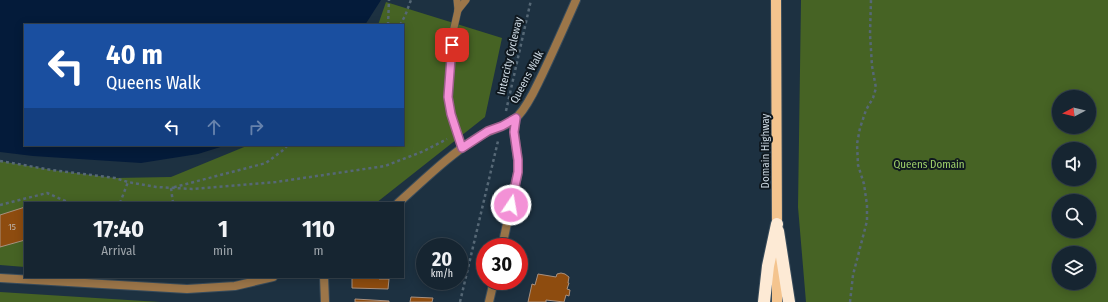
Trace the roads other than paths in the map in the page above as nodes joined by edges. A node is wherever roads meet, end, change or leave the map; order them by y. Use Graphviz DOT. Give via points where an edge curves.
graph roads {
  1 [pos="457,0"];
  2 [pos="466,0"];
  3 [pos="576,0"];
  4 [pos="776,0"];
  5 [pos="458,10"];
  6 [pos="516,118"];
  7 [pos="462,148"];
  8 [pos="399,202"];
  9 [pos="777,224"];
  10 [pos="504,238"];
  11 [pos="0,278"];
  12 [pos="269,278"];
  13 [pos="324,278"];
  14 [pos="492,290"];
  15 [pos="325,302"];
  16 [pos="489,302"];
  17 [pos="764,302"];
  18 [pos="777,302"];
  19 [pos="789,302"];
  1 -- 5 [label="lane"];
  2 -- 5 [label="lane"];
  3 -- 6 [label="street, Queens Walk" via="529,102"];
  4 -- 9 [label="main road, Domain Highway"];
  5 -- 7 [label="lane" via="453,32 448,97"];
  6 -- 7 [label="street, Queens Walk" via="488,131"];
  6 -- 10 [label="street" via="514,132 518,172"];
  7 -- 8 [label="street, Queens Walk"];
  9 -- 17 [label="highway"];
  9 -- 18 [label="main road, Domain Highway"];
  9 -- 19 [label="highway"];
  11 -- 12 [label="street" via="187,289 235,286"];
  13 -- 15 [label="street"];
  14 -- 16 [label="street"];
}
